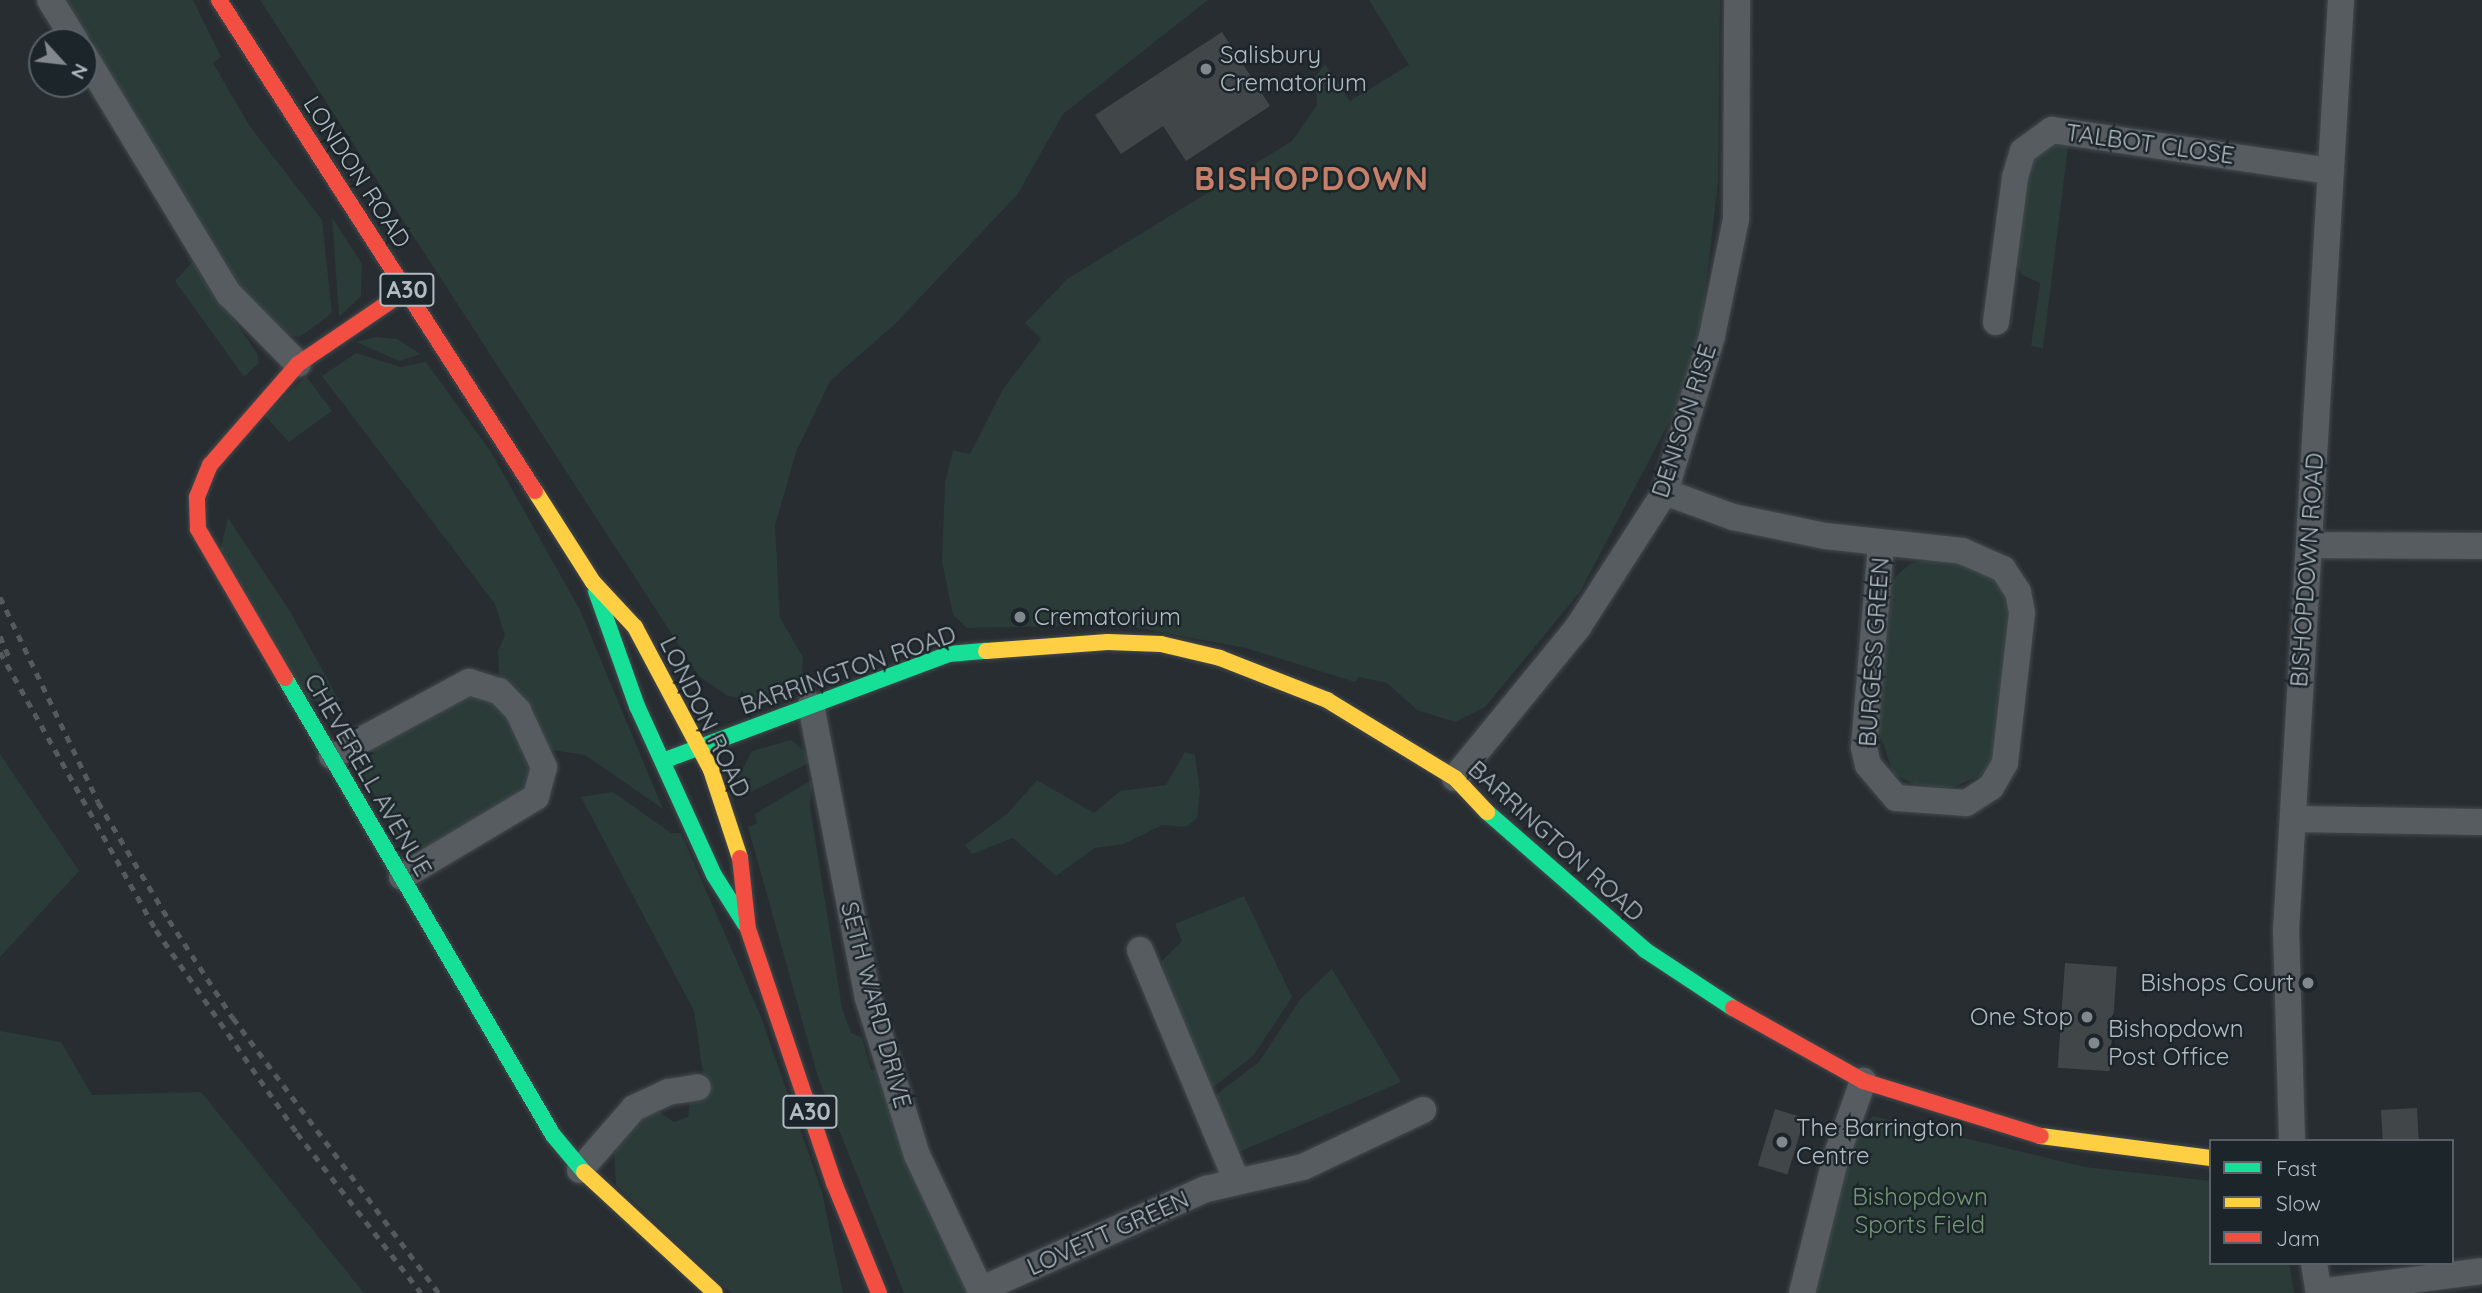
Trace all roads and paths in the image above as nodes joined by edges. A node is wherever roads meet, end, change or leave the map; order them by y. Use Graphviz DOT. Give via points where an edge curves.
graph roads {
  1 [pos="50,0"];
  2 [pos="219,0"];
  3 [pos="1737,0"];
  4 [pos="2341,0"];
  5 [pos="67,28"];
  6 [pos="98,78"];
  7 [pos="2331,171"];
  8 [pos="407,290"];
  9 [pos="1996,322"];
  10 [pos="298,364"];
  11 [pos="1665,492"];
  12 [pos="1881,544"];
  13 [pos="2309,545"];
  14 [pos="2482,545"];
  15 [pos="593,582"];
  16 [pos="811,705"];
  17 [pos="699,747"];
  18 [pos="332,756"];
  19 [pos="662,761"];
  20 [pos="1454,778"];
  21 [pos="2293,819"];
  22 [pos="2482,822"];
  23 [pos="402,877"];
  24 [pos="748,929"];
  25 [pos="1140,950"];
  26 [pos="1863,1081"];
  27 [pos="698,1087"];
  28 [pos="1423,1111"];
  29 [pos="2292,1139"];
  30 [pos="2209,1158"];
  31 [pos="580,1170"];
  32 [pos="1237,1179"];
  33 [pos="2314,1265"];
  34 [pos="2482,1271"];
  35 [pos="981,1292"];
  36 [pos="715,1293"];
  37 [pos="879,1293"];
  38 [pos="1802,1293"];
  39 [pos="2319,1293"];
  1 -- 5 [label="street"];
  2 -- 8 [label="main road, LONDON ROAD / A30"];
  3 -- 11 [label="street, DENISON RISE" via="1736,219 1712,336"];
  4 -- 7 [label="street, BISHOPDOWN ROAD"];
  6 -- 10 [label="street" via="229,294"];
  7 -- 9 [label="street, TALBOT CLOSE" via="2052,130 2023,150 2015,177"];
  7 -- 13 [label="street, BISHOPDOWN ROAD"];
  8 -- 10 [label="main road, CHEVERELL AVENUE"];
  8 -- 15 [label="main road, LONDON ROAD / A30"];
  10 -- 18 [label="main road, CHEVERELL AVENUE" via="210,465 194,515 205,544"];
  11 -- 12 [label="street, BURGESS GREEN" via="1733,517"];
  11 -- 20 [label="street, DENISON RISE" via="1578,627"];
  12 -- 12 [label="street, BURGESS GREEN" via="1864,747 1868,765 1896,798 1966,803 1991,788 2005,763 2022,612 2018,592 2003,569 1981,555"];
  13 -- 14 [label="street"];
  13 -- 21 [label="street, BISHOPDOWN ROAD"];
  15 -- 17 [label="main road, LONDON ROAD / A30" via="635,627"];
  15 -- 19 [label="main road, LONDON ROAD / A30" via="609,636"];
  16 -- 17 [label="main road, BARRINGTON ROAD"];
  16 -- 20 [label="main road, BARRINGTON ROAD" via="949,654 1055,642 1161,645 1301,686"];
  16 -- 35 [label="street, SETH WARD DRIVE" via="856,948 878,1032 917,1155"];
  17 -- 19 [label="main road, BARRINGTON ROAD"];
  17 -- 24 [label="main road, LONDON ROAD / A30" via="742,864"];
  18 -- 23 [label="main road, CHEVERELL AVENUE"];
  18 -- 23 [label="street" via="469,682 499,691 518,711 544,767 536,797"];
  19 -- 24 [label="main road, LONDON ROAD / A30" via="726,899"];
  20 -- 26 [label="main road, BARRINGTON ROAD" via="1508,835 1645,950 1777,1037"];
  21 -- 22 [label="street"];
  21 -- 29 [label="street, BISHOPDOWN ROAD" via="2287,931"];
  23 -- 31 [label="main road, CHEVERELL AVENUE" via="530,1098"];
  24 -- 37 [label="main road, LONDON ROAD / A30" via="834,1183"];
  25 -- 32 [label="street"];
  26 -- 30 [label="main road, BARRINGTON ROAD" via="2029,1134 2110,1149"];
  26 -- 38 [label="street" via="1832,1169"];
  27 -- 31 [label="street" via="668,1092 634,1108"];
  28 -- 32 [label="street, LOVETT GREEN" via="1303,1167 1274,1177"];
  31 -- 36 [label="main road, CHEVERELL AVENUE"];
  32 -- 35 [label="street, LOVETT GREEN"];
  33 -- 39 [label="street"];
  34 -- 39 [label="street"];
}
